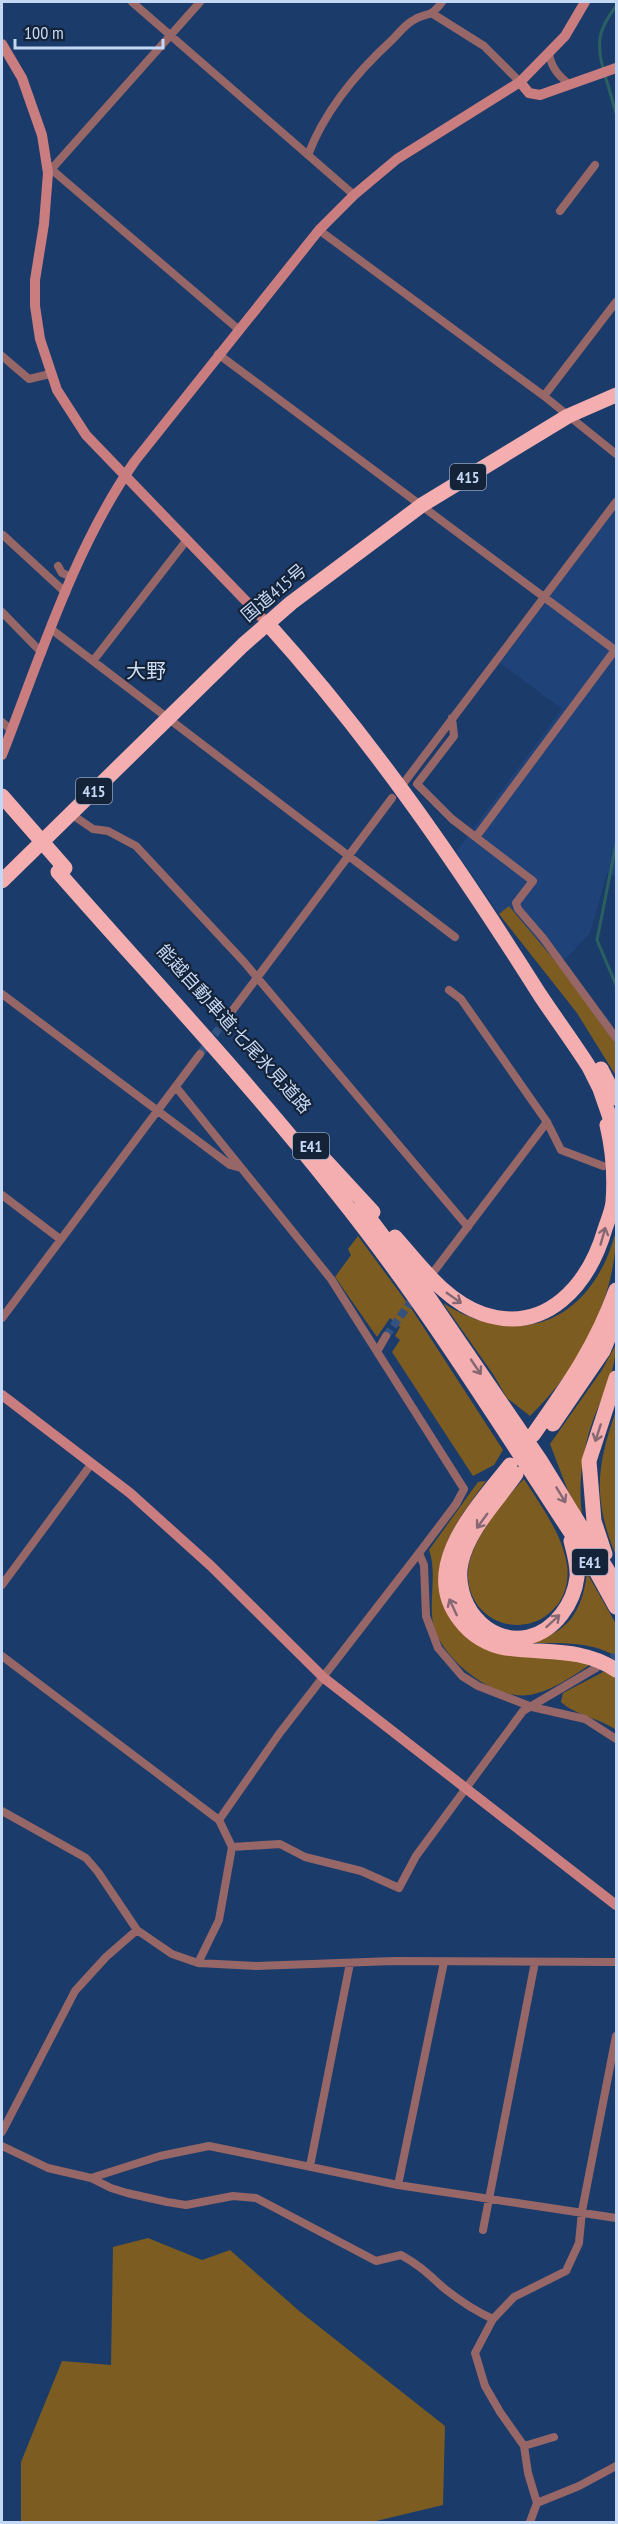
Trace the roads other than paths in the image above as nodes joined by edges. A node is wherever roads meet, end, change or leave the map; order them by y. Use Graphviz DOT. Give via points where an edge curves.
graph roads {
  1 [pos="132,2"];
  2 [pos="200,2"];
  3 [pos="441,2"];
  4 [pos="585,2"];
  5 [pos="433,14"];
  6 [pos="170,35"];
  7 [pos="2,44"];
  8 [pos="549,53"];
  9 [pos="616,68"];
  10 [pos="520,82"];
  11 [pos="570,85"];
  12 [pos="308,155"];
  13 [pos="595,165"];
  14 [pos="50,171"];
  15 [pos="354,195"];
  16 [pos="561,211"];
  17 [pos="320,230"];
  18 [pos="616,302"];
  19 [pos="238,329"];
  20 [pos="218,354"];
  21 [pos="2,356"];
  22 [pos="50,374"];
  23 [pos="616,395"];
  24 [pos="544,396"];
  25 [pos="568,416"];
  26 [pos="616,454"];
  27 [pos="124,475"];
  28 [pos="616,502"];
  29 [pos="422,505"];
  30 [pos="3,536"];
  31 [pos="186,541"];
  32 [pos="58,566"];
  33 [pos="72,577"];
  34 [pos="66,593"];
  35 [pos="544,596"];
  36 [pos="2,612"];
  37 [pos="267,623"];
  38 [pos="51,629"];
  39 [pos="616,650"];
  40 [pos="42,653"];
  41 [pos="93,661"];
  42 [pos="167,718"];
  43 [pos="452,718"];
  44 [pos="2,722"];
  45 [pos="11,730"];
  46 [pos="2,755"];
  47 [pos="403,784"];
  48 [pos="2,796"];
  49 [pos="392,798"];
  50 [pos="2,808"];
  51 [pos="70,814"];
  52 [pos="476,837"];
  53 [pos="350,856"];
  54 [pos="62,870"];
  55 [pos="2,881"];
  56 [pos="455,938"];
  57 [pos="256,979"];
  58 [pos="449,990"];
  59 [pos="2,994"];
  60 [pos="223,1023"];
  61 [pos="616,1038"];
  62 [pos="200,1054"];
  63 [pos="602,1082"];
  64 [pos="177,1087"];
  65 [pos="616,1098"];
  66 [pos="616,1110"];
  67 [pos="158,1112"];
  68 [pos="547,1122"];
  69 [pos="616,1135"];
  70 [pos="314,1148"];
  71 [pos="603,1166"];
  72 [pos="243,1169"];
  73 [pos="2,1194"];
  74 [pos="468,1227"];
  75 [pos="60,1239"];
  76 [pos="435,1270"];
  77 [pos="616,1290"];
  78 [pos="2,1318"];
  79 [pos="616,1320"];
  80 [pos="386,1336"];
  81 [pos="378,1350"];
  82 [pos="616,1378"];
  83 [pos="2,1395"];
  84 [pos="525,1453"];
  85 [pos="92,1463"];
  86 [pos="561,1518"];
  87 [pos="419,1553"];
  88 [pos="616,1577"];
  89 [pos="616,1584"];
  90 [pos="2,1585"];
  91 [pos="616,1607"];
  92 [pos="2,1656"];
  93 [pos="596,1668"];
  94 [pos="616,1670"];
  95 [pos="324,1678"];
  96 [pos="532,1707"];
  97 [pos="616,1739"];
  98 [pos="466,1788"];
  99 [pos="2,1812"];
  100 [pos="219,1820"];
  101 [pos="232,1847"];
  102 [pos="616,1905"];
  103 [pos="137,1930"];
  104 [pos="444,1962"];
  105 [pos="535,1962"];
  106 [pos="616,1962"];
  107 [pos="198,1963"];
  108 [pos="350,1963"];
  109 [pos="616,2036"];
  110 [pos="2,2132"];
  111 [pos="2,2146"];
  112 [pos="310,2166"];
  113 [pos="91,2178"];
  114 [pos="398,2185"];
  115 [pos="488,2198"];
  116 [pos="582,2211"];
  117 [pos="616,2218"];
  118 [pos="483,2230"];
  119 [pos="493,2319"];
  120 [pos="554,2437"];
  121 [pos="524,2446"];
  122 [pos="616,2466"];
  123 [pos="537,2503"];
  124 [pos="530,2523"];
  1 -- 6 [label="street"];
  2 -- 6 [label="street"];
  3 -- 5 [label="street"];
  4 -- 8 [label="street" via="565,36"];
  5 -- 10 [label="street" via="484,46"];
  5 -- 12 [label="street" via="413,20 366,64 333,108"];
  6 -- 12 [label="street"];
  6 -- 14 [label="street"];
  7 -- 14 [label="street" via="22,78"];
  8 -- 10 [label="street"];
  8 -- 11 [label="street" via="557,73"];
  9 -- 11 [label="street"];
  10 -- 11 [label="street" via="529,93 540,95"];
  10 -- 15 [label="street" via="397,159"];
  12 -- 15 [label="street"];
  13 -- 16 [label="street"];
  14 -- 19 [label="street"];
  14 -- 22 [label="street" via="35,280 40,339"];
  15 -- 17 [label="street"];
  17 -- 19 [label="street"];
  17 -- 24 [label="street"];
  18 -- 24 [label="street"];
  19 -- 20 [label="street"];
  20 -- 27 [label="street"];
  20 -- 29 [label="street"];
  21 -- 22 [label="street" via="29,380"];
  22 -- 27 [label="street" via="86,435"];
  23 -- 25 [label="highway, 国道415号 / 415"];
  24 -- 25 [label="street"];
  25 -- 26 [label="street"];
  25 -- 29 [label="highway, 国道415号 / 415"];
  27 -- 31 [label="street"];
  27 -- 33 [label="street"];
  28 -- 35 [label="street"];
  29 -- 35 [label="street"];
  29 -- 37 [label="highway, 国道415号 / 415"];
  30 -- 34 [label="street"];
  31 -- 37 [label="street"];
  31 -- 41 [label="street"];
  32 -- 33 [label="street" via="62,573"];
  33 -- 34 [label="street"];
  34 -- 38 [label="street"];
  35 -- 39 [label="street"];
  35 -- 43 [label="street"];
  36 -- 40 [label="street"];
  37 -- 42 [label="highway, 国道415号 / 415"];
  37 -- 63 [label="highway" via="364,740"];
  38 -- 40 [label="street"];
  38 -- 41 [label="street"];
  39 -- 52 [label="street"];
  40 -- 45 [label="street"];
  41 -- 42 [label="street"];
  42 -- 51 [label="highway, 国道415号 / 415"];
  42 -- 53 [label="street"];
  43 -- 47 [label="street"];
  43 -- 52 [label="street" via="454,736 417,784"];
  44 -- 45 [label="street"];
  45 -- 46 [label="street"];
  48 -- 54 [label="highway, 能越自動車道;七尾氷見道路 / E41, bridge"];
  49 -- 53 [label="street"];
  50 -- 54 [label="highway, 能越自動車道;七尾氷見道路 / E41"];
  51 -- 55 [label="highway, 国道415号 / 415"];
  51 -- 57 [label="street" via="93,829 108,831 136,846"];
  52 -- 61 [label="street" via="533,881 516,903 518,909"];
  53 -- 56 [label="street"];
  53 -- 57 [label="street"];
  54 -- 70 [label="highway, 能越自動車道;七尾氷見道路 / E41"];
  54 -- 84 [label="highway, 能越自動車道;七尾氷見道路 / E41" via="336,1191"];
  57 -- 60 [label="street"];
  57 -- 74 [label="street"];
  58 -- 68 [label="street" via="461,999"];
  59 -- 67 [label="street"];
  62 -- 64 [label="street"];
  63 -- 65 [label="highway"];
  63 -- 66 [label="highway"];
  63 -- 69 [label="highway"];
  70 -- 63 [label="highway, one-way" via="449,1294 491,1316 538,1316 569,1295 600,1248 612,1204 614,1168"];
  64 -- 67 [label="street"];
  64 -- 72 [label="street"];
  67 -- 72 [label="street" via="230,1165"];
  67 -- 75 [label="street"];
  68 -- 71 [label="street" via="561,1150"];
  68 -- 74 [label="street"];
  70 -- 84 [label="highway, 能越自動車道;七尾氷見道路 / E41, one-way" via="425,1292"];
  72 -- 81 [label="street" via="331,1279"];
  73 -- 75 [label="street"];
  74 -- 76 [label="street"];
  75 -- 78 [label="street"];
  77 -- 84 [label="highway" via="603,1326 581,1367"];
  79 -- 84 [label="highway" via="589,1374"];
  80 -- 81 [label="street"];
  81 -- 87 [label="street" via="464,1488"];
  82 -- 88 [label="highway, one-way" via="589,1461 594,1521"];
  83 -- 85 [label="street"];
  84 -- 86 [label="highway, E41"];
  84 -- 86 [label="highway, one-way" via="474,1533 461,1564 463,1601 472,1616 488,1629 510,1637 529,1637 554,1624 571,1602 577,1576 576,1558"];
  84 -- 89 [label="highway, E41, one-way"];
  94 -- 84 [label="highway, one-way" via="600,1659 573,1652 504,1648 489,1643 466,1628 453,1611 446,1574 459,1533"];
  85 -- 90 [label="street"];
  85 -- 95 [label="street" via="211,1566"];
  86 -- 91 [label="highway, E41"];
  87 -- 95 [label="street"];
  87 -- 96 [label="street" via="424,1565 426,1616 438,1648 449,1663 478,1686"];
  92 -- 100 [label="street"];
  93 -- 96 [label="street"];
  95 -- 98 [label="street"];
  95 -- 100 [label="street"];
  96 -- 97 [label="street" via="585,1719"];
  96 -- 98 [label="street" via="522,1711"];
  98 -- 101 [label="street" via="416,1856 399,1888 361,1871 305,1857 280,1844"];
  98 -- 102 [label="street"];
  99 -- 103 [label="street" via="86,1858"];
  100 -- 101 [label="street"];
  101 -- 107 [label="street" via="219,1920"];
  103 -- 107 [label="street" via="172,1954"];
  103 -- 110 [label="street" via="106,1956 75,1991"];
  104 -- 105 [label="street"];
  104 -- 108 [label="street"];
  104 -- 114 [label="street"];
  105 -- 106 [label="street"];
  105 -- 115 [label="street"];
  107 -- 108 [label="street"];
  108 -- 112 [label="street"];
  109 -- 116 [label="street"];
  111 -- 113 [label="street" via="48,2168"];
  112 -- 113 [label="street" via="209,2145"];
  112 -- 114 [label="street"];
  113 -- 119 [label="street" via="127,2193 186,2205 233,2196 256,2198 376,2261 401,2255 420,2265 472,2309"];
  114 -- 115 [label="street"];
  115 -- 116 [label="street"];
  115 -- 118 [label="street"];
  116 -- 117 [label="street"];
  116 -- 119 [label="street" via="579,2243 566,2271 514,2297"];
  119 -- 121 [label="street" via="475,2353 485,2386"];
  120 -- 121 [label="street"];
  121 -- 123 [label="street"];
  122 -- 123 [label="street"];
  123 -- 124 [label="street"];
}
